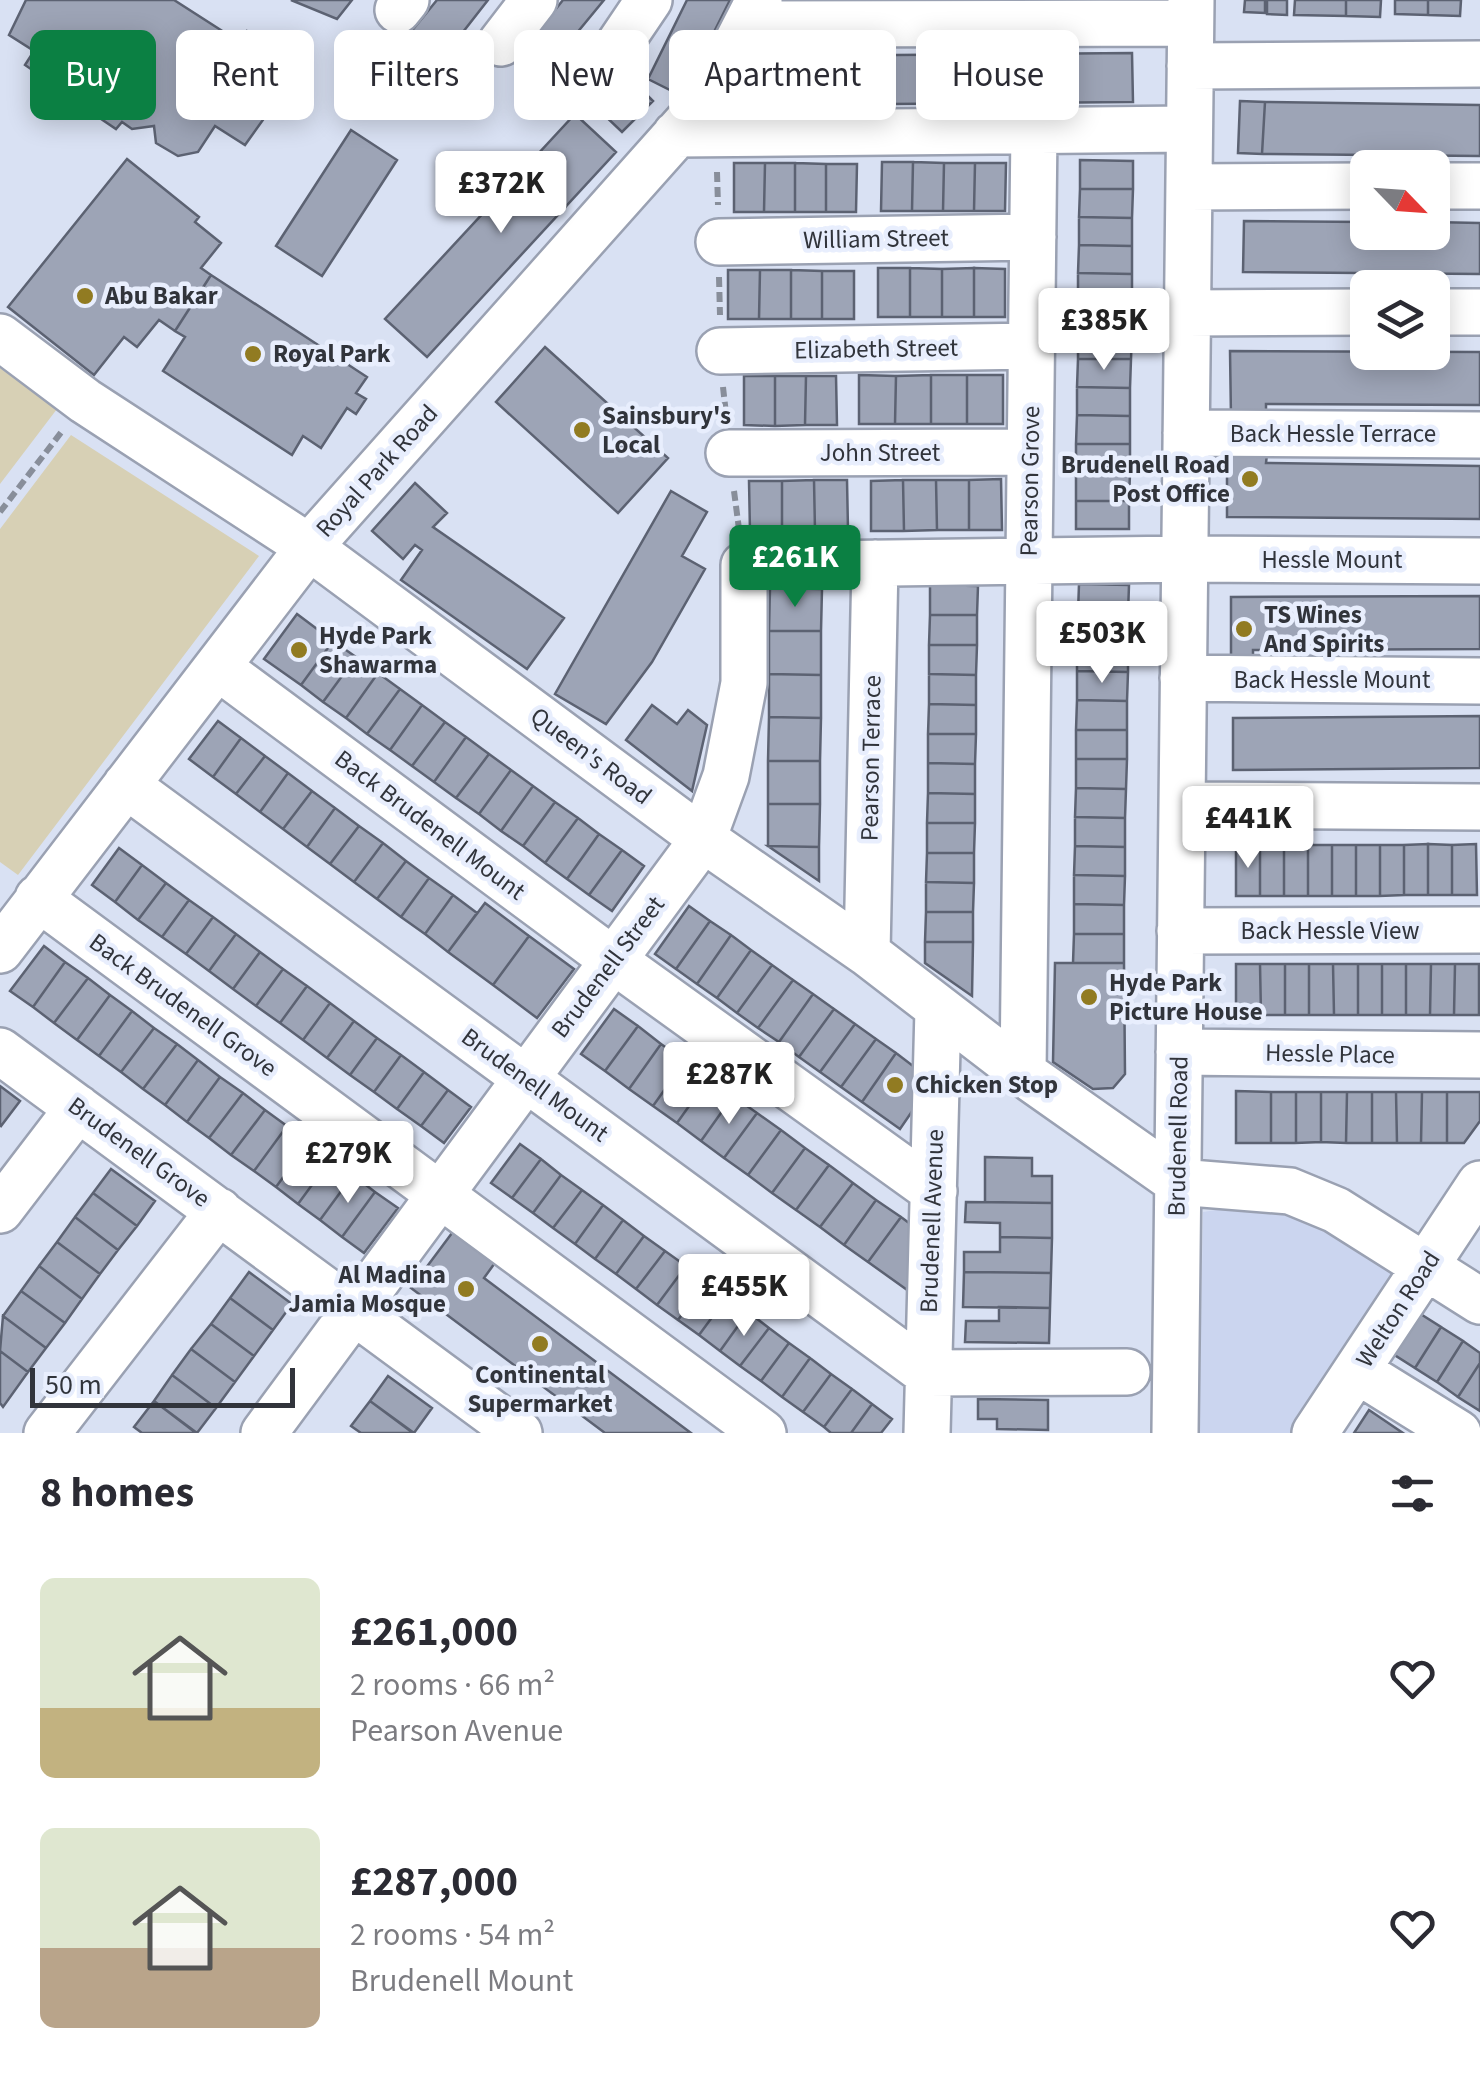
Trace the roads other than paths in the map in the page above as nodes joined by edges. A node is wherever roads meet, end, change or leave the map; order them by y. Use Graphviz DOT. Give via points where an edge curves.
graph roads {
  1 [pos="534,0"];
  2 [pos="649,0"];
  3 [pos="753,12"];
  4 [pos="629,30"];
  5 [pos="1190,30"];
  6 [pos="501,42"];
  7 [pos="1480,64"];
  8 [pos="1189,129"];
  9 [pos="1034,130"];
  10 [pos="676,134"];
  11 [pos="1350,186"];
  12 [pos="1450,186"];
  13 [pos="1480,186"];
  14 [pos="1189,187"];
  15 [pos="1033,237"];
  16 [pos="719,242"];
  17 [pos="1350,312"];
  18 [pos="1450,312"];
  19 [pos="1480,312"];
  20 [pos="1187,313"];
  21 [pos="0,337"];
  22 [pos="1032,346"];
  23 [pos="720,351"];
  24 [pos="1186,433"];
  25 [pos="1480,435"];
  26 [pos="1030,452"];
  27 [pos="730,453"];
  28 [pos="309,546"];
  29 [pos="1185,559"];
  30 [pos="1480,560"];
  31 [pos="1029,561"];
  32 [pos="875,563"];
  33 [pos="744,565"];
  34 [pos="219,668"];
  35 [pos="1183,678"];
  36 [pos="1480,681"];
  37 [pos="126,786"];
  38 [pos="1182,805"];
  39 [pos="1480,807"];
  40 [pos="704,839"];
  41 [pos="15,918"];
  42 [pos="1480,930"];
  43 [pos="1180,931"];
  44 [pos="866,953"];
  45 [pos="613,960"];
  46 [pos="938,1009"];
  47 [pos="0,1051"];
  48 [pos="1179,1052"];
  49 [pos="1480,1055"];
  50 [pos="1024,1072"];
  51 [pos="526,1078"];
  52 [pos="78,1108"];
  53 [pos="1178,1182"];
  54 [pos="1480,1184"];
  55 [pos="934,1192"];
  56 [pos="441,1194"];
  57 [pos="0,1210"];
  58 [pos="219,1210"];
  59 [pos="1426,1266"];
  60 [pos="1480,1301"];
  61 [pos="354,1309"];
  62 [pos="1358,1370"];
  63 [pos="1128,1372"];
  64 [pos="928,1373"];
  65 [pos="506,1429"];
  66 [pos="47,1433"];
  67 [pos="264,1433"];
  68 [pos="763,1433"];
  69 [pos="927,1433"];
  70 [pos="1175,1433"];
  71 [pos="1315,1433"];
  72 [pos="1458,1433"];
  1 -- 6 [label="street"];
  2 -- 4 [label="street"];
  3 -- 5 [label="street"];
  3 -- 10 [label="street, Royal Park Road" via="708,98"];
  5 -- 7 [label="street"];
  5 -- 8 [label="street, Brudenell Road"];
  8 -- 9 [label="street"];
  8 -- 14 [label="street, Brudenell Road"];
  9 -- 10 [label="street"];
  9 -- 15 [label="street, Pearson Grove"];
  10 -- 28 [label="street, Royal Park Road"];
  11 -- 14 [label="street"];
  12 -- 13 [label="street"];
  14 -- 20 [label="street, Brudenell Road"];
  15 -- 16 [label="street, William Street"];
  15 -- 22 [label="street, Pearson Grove"];
  17 -- 20 [label="street"];
  18 -- 19 [label="street"];
  20 -- 24 [label="street, Brudenell Road"];
  21 -- 28 [label="street, Queen's Road" via="85,401"];
  22 -- 23 [label="street, Elizabeth Street"];
  22 -- 26 [label="street, Pearson Grove"];
  24 -- 25 [label="street, Back Hessle Terrace"];
  24 -- 29 [label="street, Brudenell Road"];
  26 -- 27 [label="street, John Street"];
  26 -- 31 [label="street, Pearson Grove"];
  28 -- 34 [label="street, Royal Park Road"];
  28 -- 40 [label="street, Queen's Road"];
  29 -- 30 [label="street, Hessle Mount"];
  29 -- 31 [label="street, Hessle Mount"];
  29 -- 35 [label="street, Brudenell Road"];
  31 -- 32 [label="street, Hessle Mount"];
  31 -- 50 [label="street, Pearson Grove"];
  32 -- 33 [label="street, Hessle Mount"];
  32 -- 44 [label="street, Pearson Terrace"];
  33 -- 40 [label="street, Brudenell Street" via="744,683 726,776"];
  34 -- 37 [label="street, Royal Park Road"];
  34 -- 45 [label="street, Back Brudenell Mount"];
  35 -- 36 [label="street, Back Hessle Mount"];
  35 -- 38 [label="street, Brudenell Road"];
  37 -- 41 [label="street, Royal Park Road"];
  37 -- 51 [label="street, Brudenell Mount"];
  38 -- 39 [label="street"];
  38 -- 43 [label="street, Brudenell Road"];
  40 -- 44 [label="street, Queen's Road"];
  40 -- 45 [label="street, Brudenell Street"];
  41 -- 56 [label="street, Back Brudenell Grove"];
  42 -- 43 [label="street, Back Hessle View"];
  43 -- 48 [label="street, Brudenell Road"];
  44 -- 46 [label="street, Queen's Road"];
  45 -- 51 [label="street, Brudenell Street"];
  45 -- 55 [label="street, Back Brudenell Mount"];
  46 -- 50 [label="street, Queen's Road"];
  46 -- 55 [label="street, Brudenell Avenue"];
  47 -- 52 [label="street, Brudenell Grove"];
  48 -- 49 [label="street, Hessle Place"];
  48 -- 53 [label="street, Brudenell Road"];
  50 -- 53 [label="street, Queen's Road"];
  51 -- 56 [label="street, Brudenell Street"];
  51 -- 64 [label="street, Brudenell Mount"];
  52 -- 57 [label="street"];
  52 -- 58 [label="street, Brudenell Grove"];
  53 -- 59 [label="street" via="1290,1191 1336,1210"];
  53 -- 70 [label="street, Brudenell Road"];
  54 -- 59 [label="street, Welton Road"];
  55 -- 64 [label="street, Brudenell Avenue"];
  56 -- 61 [label="street, Brudenell Street"];
  56 -- 68 [label="street, Back Brudenell Grove"];
  58 -- 61 [label="street, Brudenell Grove"];
  58 -- 66 [label="street"];
  59 -- 60 [label="street"];
  59 -- 62 [label="street, Welton Road"];
  61 -- 65 [label="street, Brudenell Grove"];
  61 -- 67 [label="street, Brudenell Street"];
  62 -- 71 [label="street, Welton Road"];
  62 -- 72 [label="street"];
  63 -- 64 [label="street"];
  64 -- 69 [label="street, Brudenell Avenue"];
}
